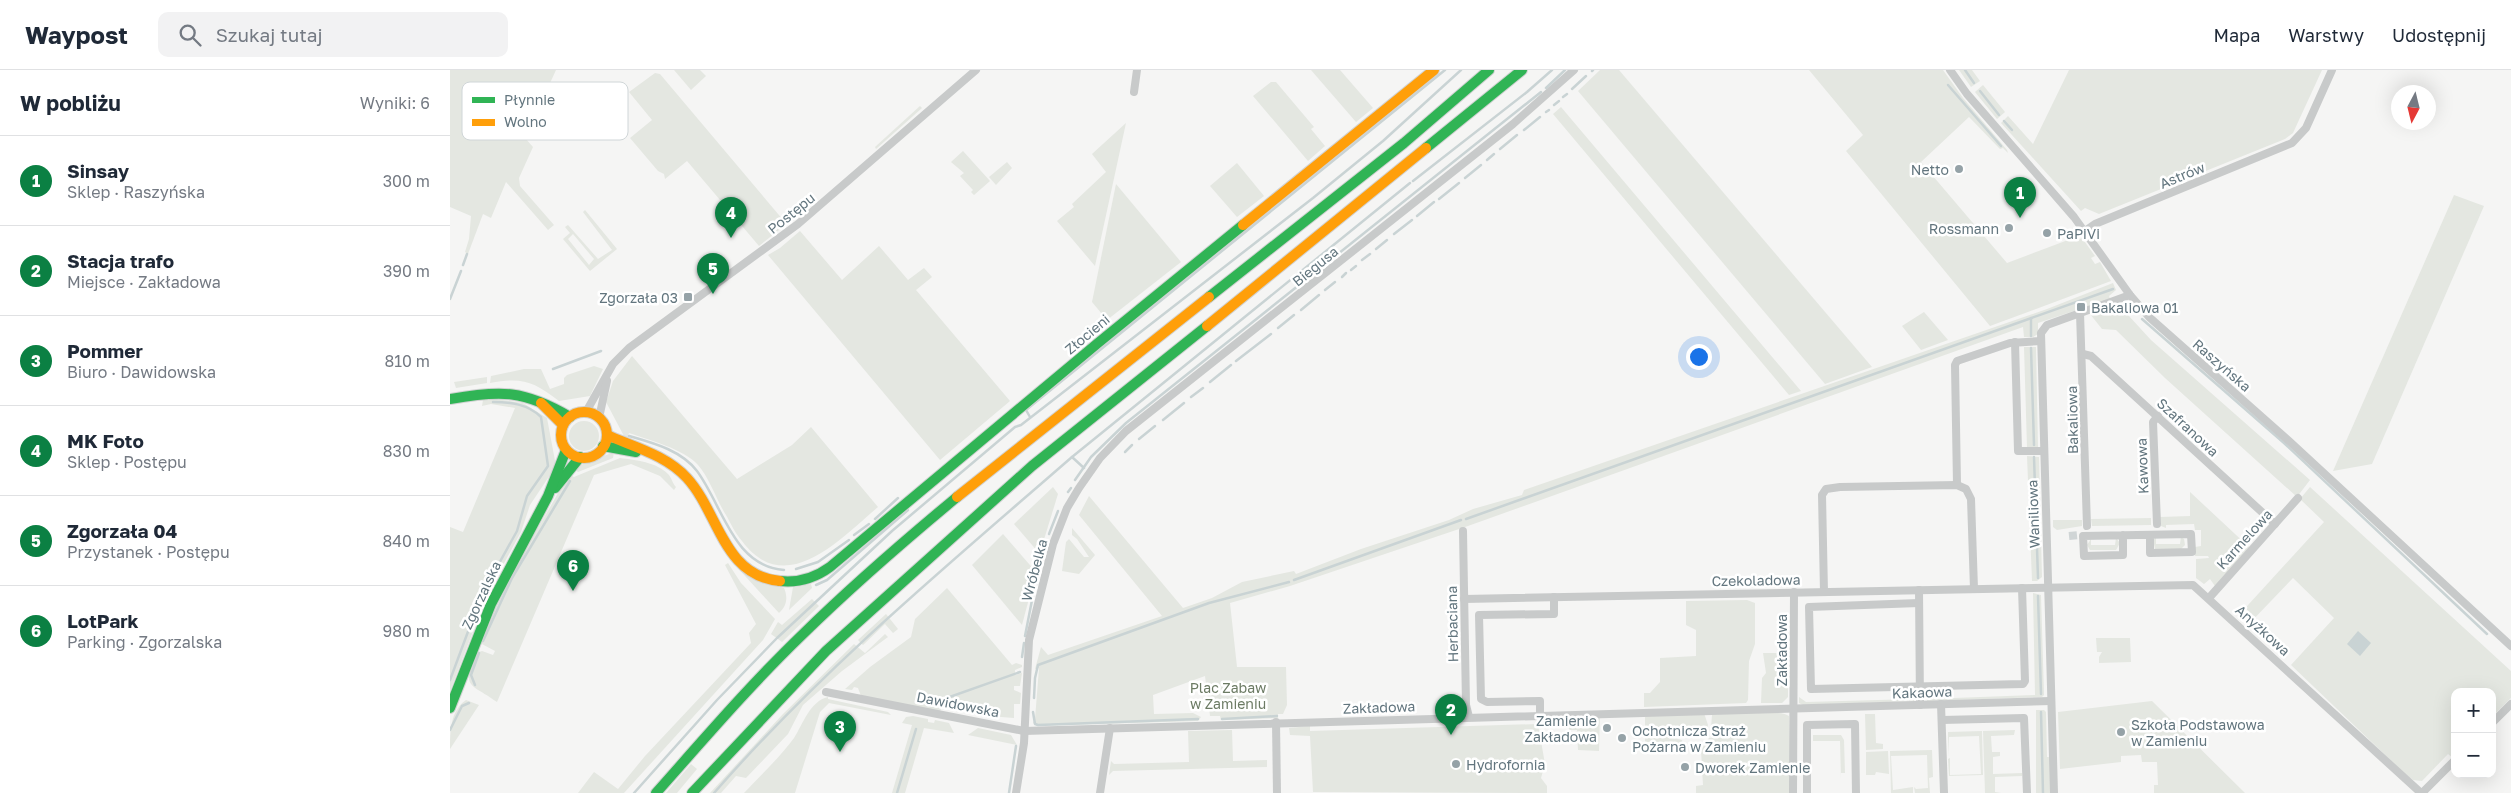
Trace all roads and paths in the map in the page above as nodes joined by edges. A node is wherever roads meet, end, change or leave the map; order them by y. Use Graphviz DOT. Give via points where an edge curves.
graph roads {
  1 [pos="976,70"];
  2 [pos="1137,70"];
  3 [pos="1434,70"];
  4 [pos="1489,70"];
  5 [pos="1522,70"];
  6 [pos="1574,70"];
  7 [pos="1950,70"];
  8 [pos="2332,70"];
  9 [pos="1134,92"];
  10 [pos="2085,231"];
  11 [pos="2130,295"];
  12 [pos="2080,312"];
  13 [pos="2015,342"];
  14 [pos="2041,342"];
  15 [pos="2083,354"];
  16 [pos="608,374"];
  17 [pos="450,399"];
  18 [pos="540,402"];
  19 [pos="586,412"];
  20 [pos="570,416"];
  21 [pos="2158,416"];
  22 [pos="599,418"];
  23 [pos="563,425"];
  24 [pos="606,435"];
  25 [pos="603,446"];
  26 [pos="566,450"];
  27 [pos="2044,450"];
  28 [pos="648,452"];
  29 [pos="580,457"];
  30 [pos="1957,485"];
  31 [pos="1079,488"];
  32 [pos="547,498"];
  33 [pos="2298,498"];
  34 [pos="2156,521"];
  35 [pos="2275,524"];
  36 [pos="2087,526"];
  37 [pos="1463,531"];
  38 [pos="2150,534"];
  39 [pos="2123,535"];
  40 [pos="2048,587"];
  41 [pos="2022,588"];
  42 [pos="1974,589"];
  43 [pos="1918,590"];
  44 [pos="1794,592"];
  45 [pos="1828,592"];
  46 [pos="1554,597"];
  47 [pos="1505,598"];
  48 [pos="2209,598"];
  49 [pos="1464,599"];
  50 [pos="1919,604"];
  51 [pos="1833,606"];
  52 [pos="1506,615"];
  53 [pos="2511,646"];
  54 [pos="1794,651"];
  55 [pos="1809,651"];
  56 [pos="1920,688"];
  57 [pos="826,692"];
  58 [pos="2051,701"];
  59 [pos="1990,703"];
  60 [pos="1941,704"];
  61 [pos="2511,704"];
  62 [pos="1920,705"];
  63 [pos="1854,707"];
  64 [pos="450,708"];
  65 [pos="1794,708"];
  66 [pos="1540,715"];
  67 [pos="1469,717"];
  68 [pos="1991,719"];
  69 [pos="2496,719"];
  70 [pos="1942,720"];
  71 [pos="1276,722"];
  72 [pos="1855,724"];
  73 [pos="1110,728"];
  74 [pos="1024,731"];
  75 [pos="2451,764"];
  76 [pos="656,793"];
  77 [pos="692,793"];
  78 [pos="1016,793"];
  79 [pos="1100,793"];
  80 [pos="1277,793"];
  81 [pos="1793,793"];
  82 [pos="1807,793"];
  83 [pos="1856,793"];
  84 [pos="1944,793"];
  85 [pos="2027,793"];
  86 [pos="2054,793"];
  87 [pos="2422,793"];
  1 -- 16 [label="street, Postępu" via="798,224 638,340 613,364"];
  2 -- 9 [label="street"];
  3 -- 28 [label="main road, Złocieni" via="1098,343 832,566 813,577 788,582 769,580 747,569 729,550 696,490 679,471"];
  4 -- 76 [label="main road" via="1409,138 961,494 804,634 708,733"];
  5 -- 77 [label="main road" via="1032,466 826,651"];
  6 -- 31 [label="street, Biegusa" via="1513,124 1126,431 1100,458"];
  7 -- 10 [label="street, Raszyńska"];
  8 -- 10 [label="street, Astrów" via="2306,128 2290,145 2095,224"];
  10 -- 11 [label="street, Raszyńska"];
  11 -- 12 [label="street"];
  11 -- 53 [label="street, Raszyńska"];
  12 -- 14 [label="street" via="2043,328"];
  12 -- 15 [label="street, Bakaliowa"];
  13 -- 14 [label="street"];
  13 -- 27 [label="street" via="2018,451"];
  13 -- 30 [label="street" via="1957,361 1955,365"];
  14 -- 27 [label="street, Waniliowa"];
  15 -- 21 [label="street, Szafranowa" via="2091,356"];
  15 -- 36 [label="street, Bakaliowa"];
  16 -- 19 [label="street"];
  16 -- 22 [label="street"];
  17 -- 18 [label="main road" via="500,391"];
  18 -- 20 [label="main road"];
  18 -- 23 [label="main road"];
  19 -- 20 [label="main road"];
  19 -- 22 [label="main road"];
  20 -- 23 [label="main road"];
  21 -- 34 [label="street, Kawowa" via="2153,422"];
  21 -- 35 [label="street, Szafranowa"];
  22 -- 24 [label="main road"];
  23 -- 26 [label="main road" via="561,436"];
  24 -- 25 [label="main road"];
  24 -- 28 [label="main road"];
  25 -- 28 [label="main road"];
  25 -- 29 [label="main road" via="595,455"];
  26 -- 29 [label="main road"];
  26 -- 32 [label="main road, Zgorzalska"];
  27 -- 40 [label="street, Waniliowa"];
  29 -- 32 [label="main road, Zgorzalska"];
  30 -- 42 [label="street" via="1966,490 1971,499"];
  30 -- 45 [label="street" via="1834,487 1823,491"];
  31 -- 74 [label="street, Wróbelka" via="1053,544 1033,622 1027,662"];
  32 -- 64 [label="main road, Zgorzalska" via="498,587"];
  33 -- 35 [label="street, Karmelowa"];
  35 -- 48 [label="street, Karmelowa"];
  37 -- 49 [label="street, Herbaciana"];
  38 -- 38 [label="street" via="2191,534 2192,552 2150,553"];
  38 -- 39 [label="street"];
  39 -- 39 [label="street" via="2081,536 2084,556 2123,555"];
  40 -- 41 [label="street, Czekoladowa"];
  40 -- 48 [label="street, Anyżkowa" via="2188,584 2198,587"];
  40 -- 58 [label="street, Waniliowa"];
  41 -- 42 [label="street, Czekoladowa"];
  41 -- 56 [label="street" via="2023,684"];
  42 -- 43 [label="street, Czekoladowa"];
  43 -- 45 [label="street, Czekoladowa"];
  43 -- 50 [label="street"];
  44 -- 45 [label="street, Czekoladowa"];
  44 -- 46 [label="street, Czekoladowa"];
  44 -- 54 [label="street, Zakładowa"];
  45 -- 51 [label="street"];
  46 -- 47 [label="street, Czekoladowa"];
  46 -- 52 [label="street" via="1554,614"];
  47 -- 49 [label="street, Czekoladowa"];
  47 -- 52 [label="street"];
  48 -- 87 [label="street, Anyżkowa"];
  49 -- 67 [label="street, Herbaciana"];
  50 -- 51 [label="street"];
  50 -- 56 [label="street"];
  51 -- 55 [label="street" via="1809,607"];
  52 -- 66 [label="street" via="1478,616 1481,699 1487,702 1540,701"];
  54 -- 55 [label="street"];
  54 -- 65 [label="street, Zakładowa"];
  55 -- 56 [label="street" via="1810,687 1813,690"];
  56 -- 62 [label="street"];
  57 -- 74 [label="street, Dawidowska"];
  58 -- 59 [label="street, Kakaowa"];
  58 -- 86 [label="street, Waniliowa"];
  59 -- 60 [label="street, Kakaowa"];
  59 -- 68 [label="street"];
  60 -- 62 [label="street, Kakaowa"];
  60 -- 70 [label="street"];
  61 -- 69 [label="street"];
  62 -- 63 [label="street, Kakaowa"];
  63 -- 65 [label="street, Kakaowa"];
  63 -- 72 [label="street"];
  65 -- 66 [label="street, Zakładowa"];
  65 -- 81 [label="street, Zakładowa"];
  66 -- 67 [label="street, Zakładowa"];
  67 -- 71 [label="street, Zakładowa"];
  68 -- 70 [label="street"];
  68 -- 85 [label="street" via="2024,718"];
  70 -- 84 [label="street"];
  71 -- 73 [label="street, Zakładowa"];
  71 -- 80 [label="street"];
  72 -- 82 [label="street" via="1807,725"];
  72 -- 83 [label="street"];
  73 -- 74 [label="street, Zakładowa"];
  73 -- 79 [label="street"];
  74 -- 78 [label="street"];
  75 -- 87 [label="street"];
}
